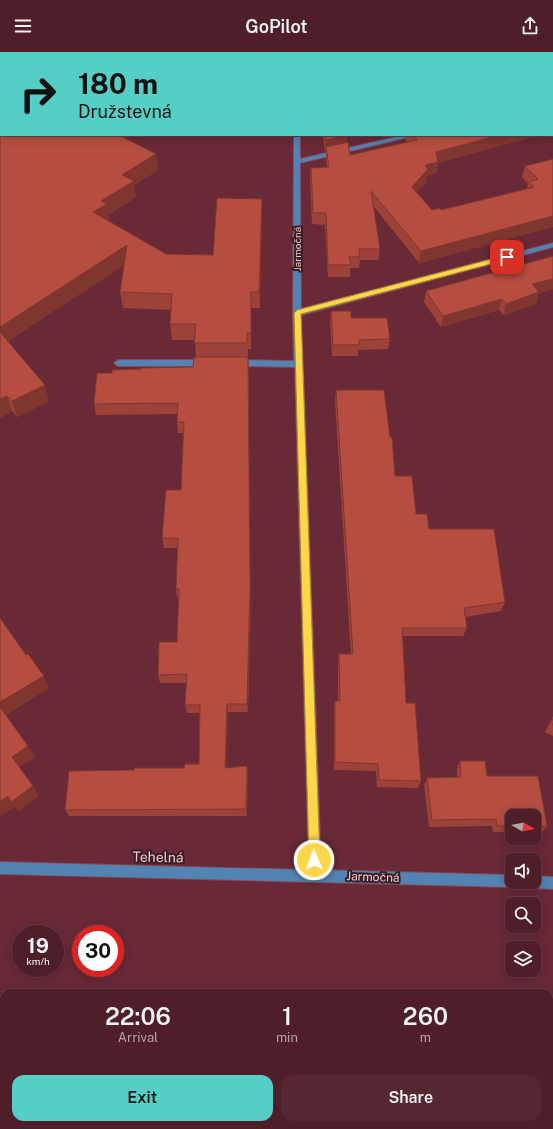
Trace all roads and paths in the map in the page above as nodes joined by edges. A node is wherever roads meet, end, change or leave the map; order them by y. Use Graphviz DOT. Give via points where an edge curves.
graph roads {
  1 [pos="298,136"];
  2 [pos="410,136"];
  3 [pos="297,162"];
  4 [pos="553,245"];
  5 [pos="297,313"];
  6 [pos="118,363"];
  7 [pos="299,364"];
  8 [pos="0,868"];
  9 [pos="315,876"];
  10 [pos="505,882"];
  11 [pos="541,882"];
  12 [pos="553,883"];
  1 -- 3 [label="street, Jarmočná"];
  2 -- 3 [label="street"];
  3 -- 5 [label="street, Jarmočná"];
  4 -- 5 [label="street"];
  5 -- 7 [label="street, Jarmočná"];
  6 -- 7 [label="street"];
  7 -- 9 [label="street, Jarmočná"];
  8 -- 9 [label="street, Tehelná"];
  9 -- 10 [label="street, Jarmočná"];
  11 -- 12 [label="street"];
}
